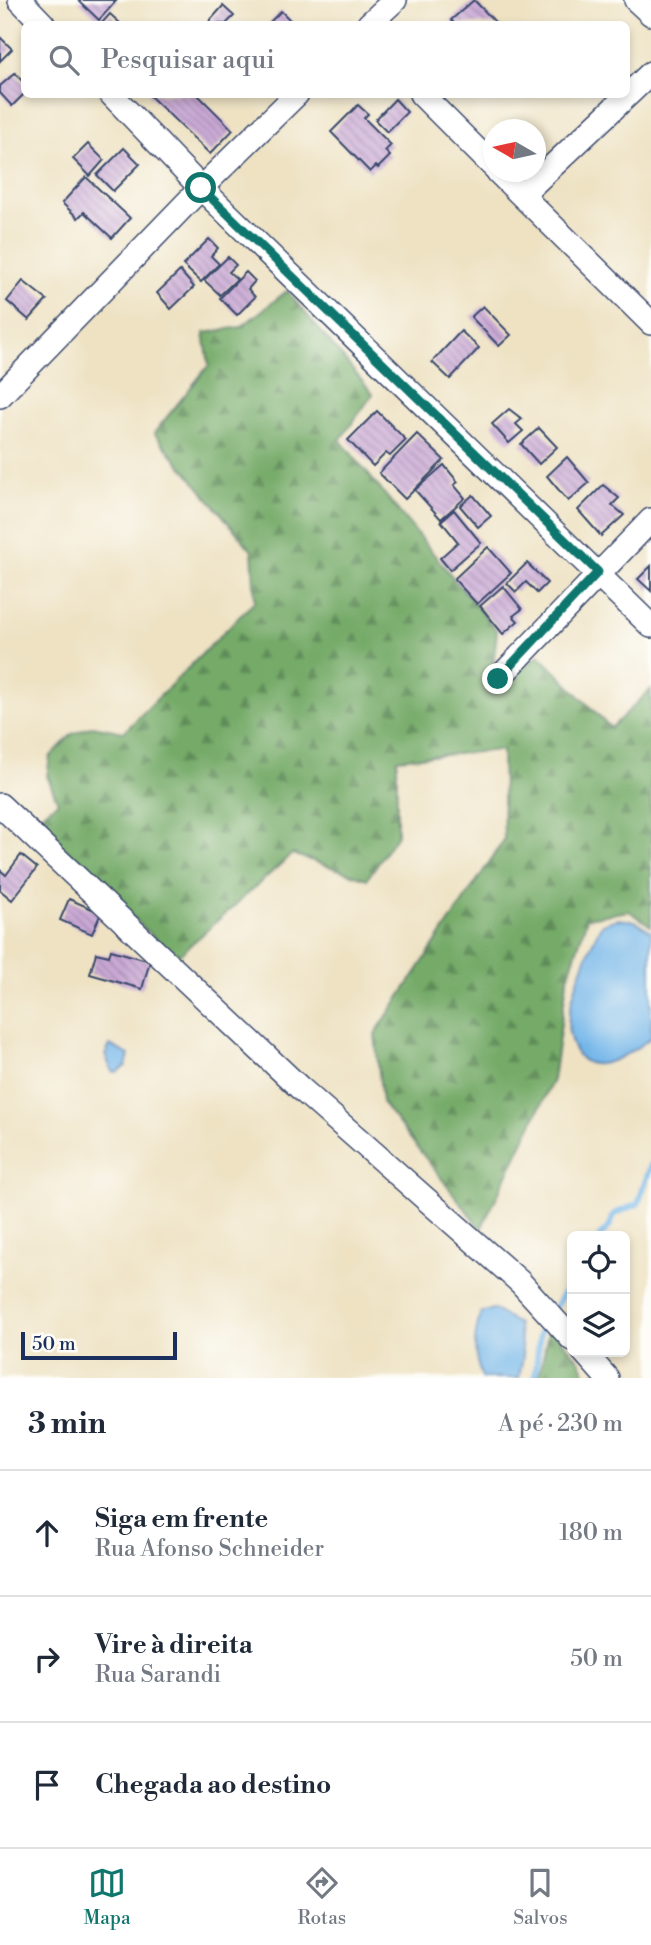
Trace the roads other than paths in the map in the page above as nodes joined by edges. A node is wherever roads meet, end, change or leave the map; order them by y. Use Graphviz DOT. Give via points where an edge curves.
graph roads {
  1 [pos="20,0"];
  2 [pos="395,0"];
  3 [pos="636,0"];
  4 [pos="651,14"];
  5 [pos="40,21"];
  6 [pos="372,21"];
  7 [pos="651,73"];
  8 [pos="630,93"];
  9 [pos="115,98"];
  10 [pos="293,98"];
  11 [pos="425,98"];
  12 [pos="625,98"];
  13 [pos="483,156"];
  14 [pos="508,182"];
  15 [pos="201,188"];
  16 [pos="522,195"];
  17 [pos="651,323"];
  18 [pos="0,396"];
  19 [pos="651,520"];
  20 [pos="598,572"];
  21 [pos="651,626"];
  22 [pos="498,679"];
  23 [pos="0,805"];
  24 [pos="567,1334"];
  25 [pos="588,1357"];
  26 [pos="607,1378"];
  1 -- 5 [label="street"];
  2 -- 6 [label="street"];
  3 -- 4 [label="street"];
  7 -- 8 [label="street"];
  9 -- 15 [label="street"];
  10 -- 15 [label="street"];
  11 -- 13 [label="street"];
  12 -- 16 [label="street"];
  14 -- 16 [label="street"];
  15 -- 18 [label="street"];
  15 -- 20 [label="street"];
  16 -- 17 [label="street"];
  19 -- 20 [label="street"];
  20 -- 21 [label="street"];
  20 -- 22 [label="street"];
  23 -- 24 [label="street" via="299,1088 520,1282"];
  25 -- 26 [label="street"];
}
